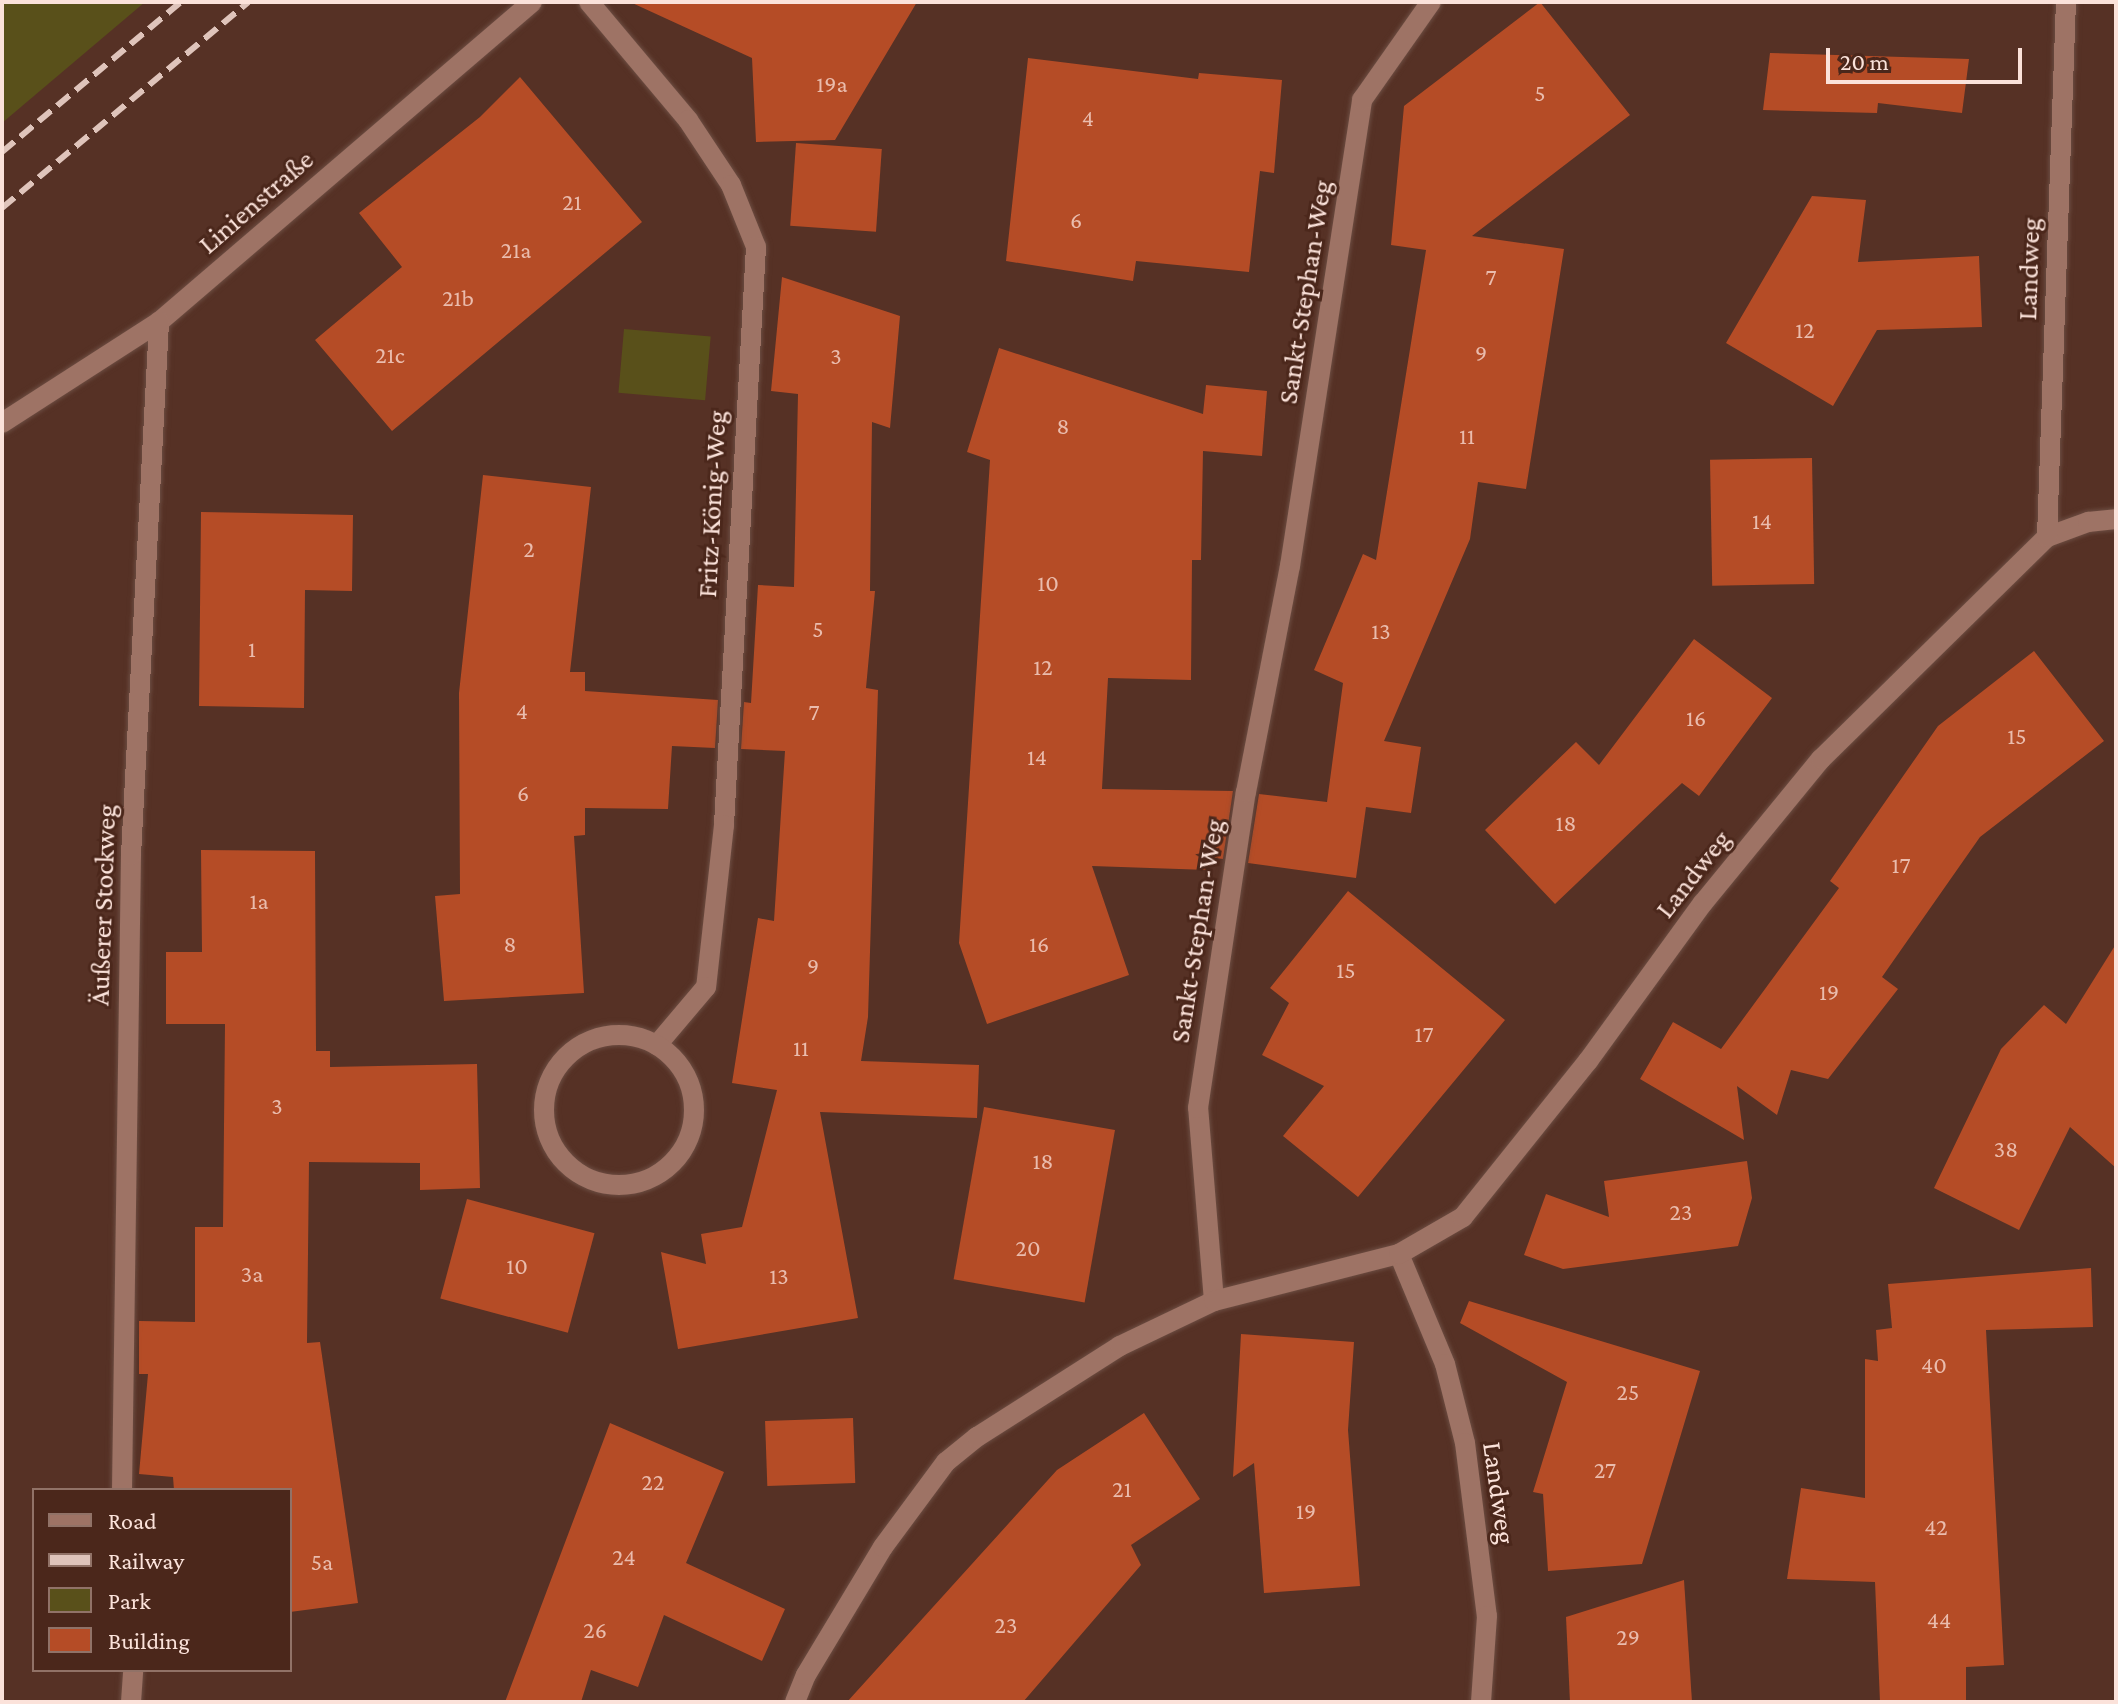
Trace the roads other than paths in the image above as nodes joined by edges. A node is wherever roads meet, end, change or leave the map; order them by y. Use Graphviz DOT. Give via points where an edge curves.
graph roads {
  1 [pos="532,2"];
  2 [pos="589,2"];
  3 [pos="1431,2"];
  4 [pos="2066,2"];
  5 [pos="159,322"];
  6 [pos="2,423"];
  7 [pos="2116,519"];
  8 [pos="2047,537"];
  9 [pos="657,1045"];
  10 [pos="1399,1254"];
  11 [pos="1214,1301"];
  12 [pos="122,1488"];
  13 [pos="133,1672"];
  14 [pos="131,1702"];
  15 [pos="795,1702"];
  16 [pos="1481,1702"];
  1 -- 5 [label="street, Linienstraße"];
  2 -- 9 [label="street, Fritz-König-Weg" via="688,120 731,185 756,247 724,825 706,987"];
  3 -- 11 [label="street, Sankt-Stephan-Weg" via="1362,100 1290,566 1246,792 1198,1108"];
  4 -- 8 [label="street, Landweg"];
  5 -- 6 [label="street, Linienstraße"];
  5 -- 12 [label="street, Äußerer Stockweg" via="131,855"];
  7 -- 8 [label="street, Landweg" via="2088,522"];
  8 -- 10 [label="street, Landweg" via="1821,759 1703,903 1588,1061 1463,1217"];
  9 -- 9 [label="street" via="625,1034 593,1039 568,1054 550,1080 544,1123 564,1163 595,1182 631,1186 665,1172 691,1136 694,1098 676,1060"];
  10 -- 11 [label="street, Landweg"];
  10 -- 16 [label="street, Landweg" via="1445,1364 1465,1443 1487,1616"];
  11 -- 15 [label="street" via="1120,1346 946,1462 883,1547"];
  13 -- 14 [label="street"];
}
